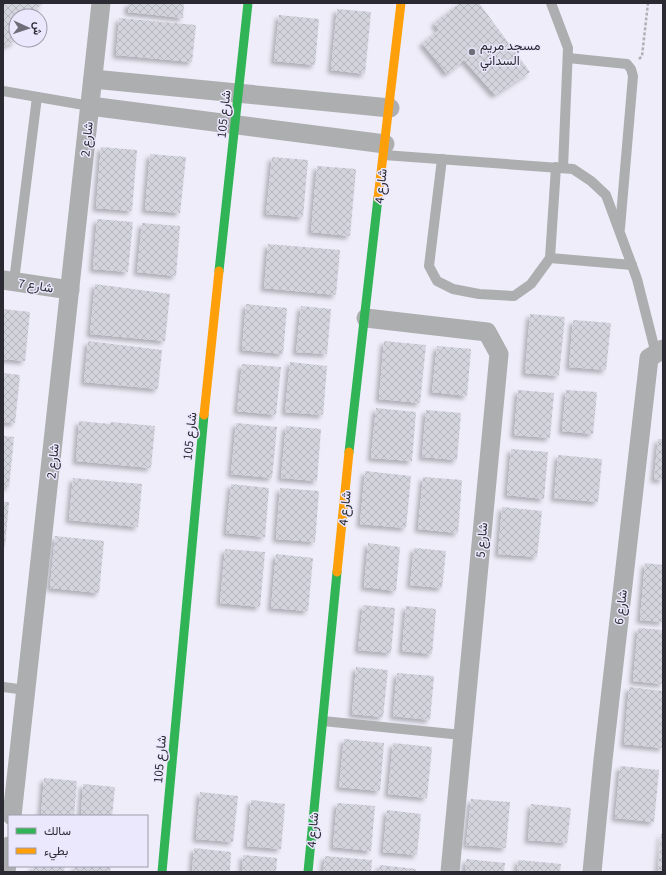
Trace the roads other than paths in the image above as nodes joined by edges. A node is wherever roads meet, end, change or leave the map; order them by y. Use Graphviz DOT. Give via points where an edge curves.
graph roads {
  1 [pos="101,3"];
  2 [pos="248,3"];
  3 [pos="401,3"];
  4 [pos="551,3"];
  5 [pos="568,58"];
  6 [pos="93,79"];
  7 [pos="3,91"];
  8 [pos="238,93"];
  9 [pos="37,97"];
  10 [pos="90,106"];
  11 [pos="390,108"];
  12 [pos="235,126"];
  13 [pos="384,150"];
  14 [pos="442,159"];
  15 [pos="559,168"];
  16 [pos="620,232"];
  17 [pos="550,258"];
  18 [pos="632,265"];
  19 [pos="8,281"];
  20 [pos="70,290"];
  21 [pos="366,318"];
  22 [pos="659,351"];
  23 [pos="3,687"];
  24 [pos="26,690"];
  25 [pos="323,721"];
  26 [pos="462,735"];
  27 [pos="12,815"];
  28 [pos="8,855"];
  29 [pos="6,872"];
  30 [pos="162,872"];
  31 [pos="308,872"];
  32 [pos="450,872"];
  33 [pos="592,872"];
  1 -- 6 [label="street, شارع 2"];
  2 -- 8 [label="street, شارع 105"];
  3 -- 11 [label="street, شارع 4"];
  4 -- 5 [label="lane" via="566,38"];
  5 -- 15 [label="lane"];
  5 -- 16 [label="lane" via="627,64 631,69"];
  6 -- 8 [label="street"];
  6 -- 10 [label="street, شارع 2"];
  7 -- 9 [label="lane"];
  8 -- 11 [label="street"];
  8 -- 12 [label="street, شارع 105"];
  9 -- 10 [label="lane"];
  9 -- 19 [label="lane"];
  10 -- 12 [label="street, شارع 2"];
  10 -- 20 [label="street, شارع 2"];
  11 -- 13 [label="street, شارع 4"];
  12 -- 13 [label="street"];
  12 -- 30 [label="street, شارع 105" via="198,480"];
  13 -- 14 [label="lane"];
  13 -- 21 [label="street, شارع 4"];
  14 -- 15 [label="lane"];
  14 -- 17 [label="lane" via="429,266 437,282 459,291 514,296 531,284"];
  15 -- 16 [label="lane" via="573,169 606,195"];
  15 -- 17 [label="lane"];
  16 -- 18 [label="lane"];
  17 -- 18 [label="lane"];
  18 -- 22 [label="lane"];
  19 -- 20 [label="street, شارع 7"];
  20 -- 24 [label="street, شارع 2"];
  21 -- 25 [label="street, شارع 4" via="349,452"];
  21 -- 26 [label="street, شارع 5" via="487,332 499,354"];
  22 -- 33 [label="street, شارع 6" via="649,358"];
  23 -- 24 [label="lane"];
  24 -- 27 [label="street, شارع 2"];
  25 -- 26 [label="lane"];
  25 -- 31 [label="street, شارع 4"];
  26 -- 32 [label="street, شارع 5"];
  28 -- 29 [label="street"];
}
